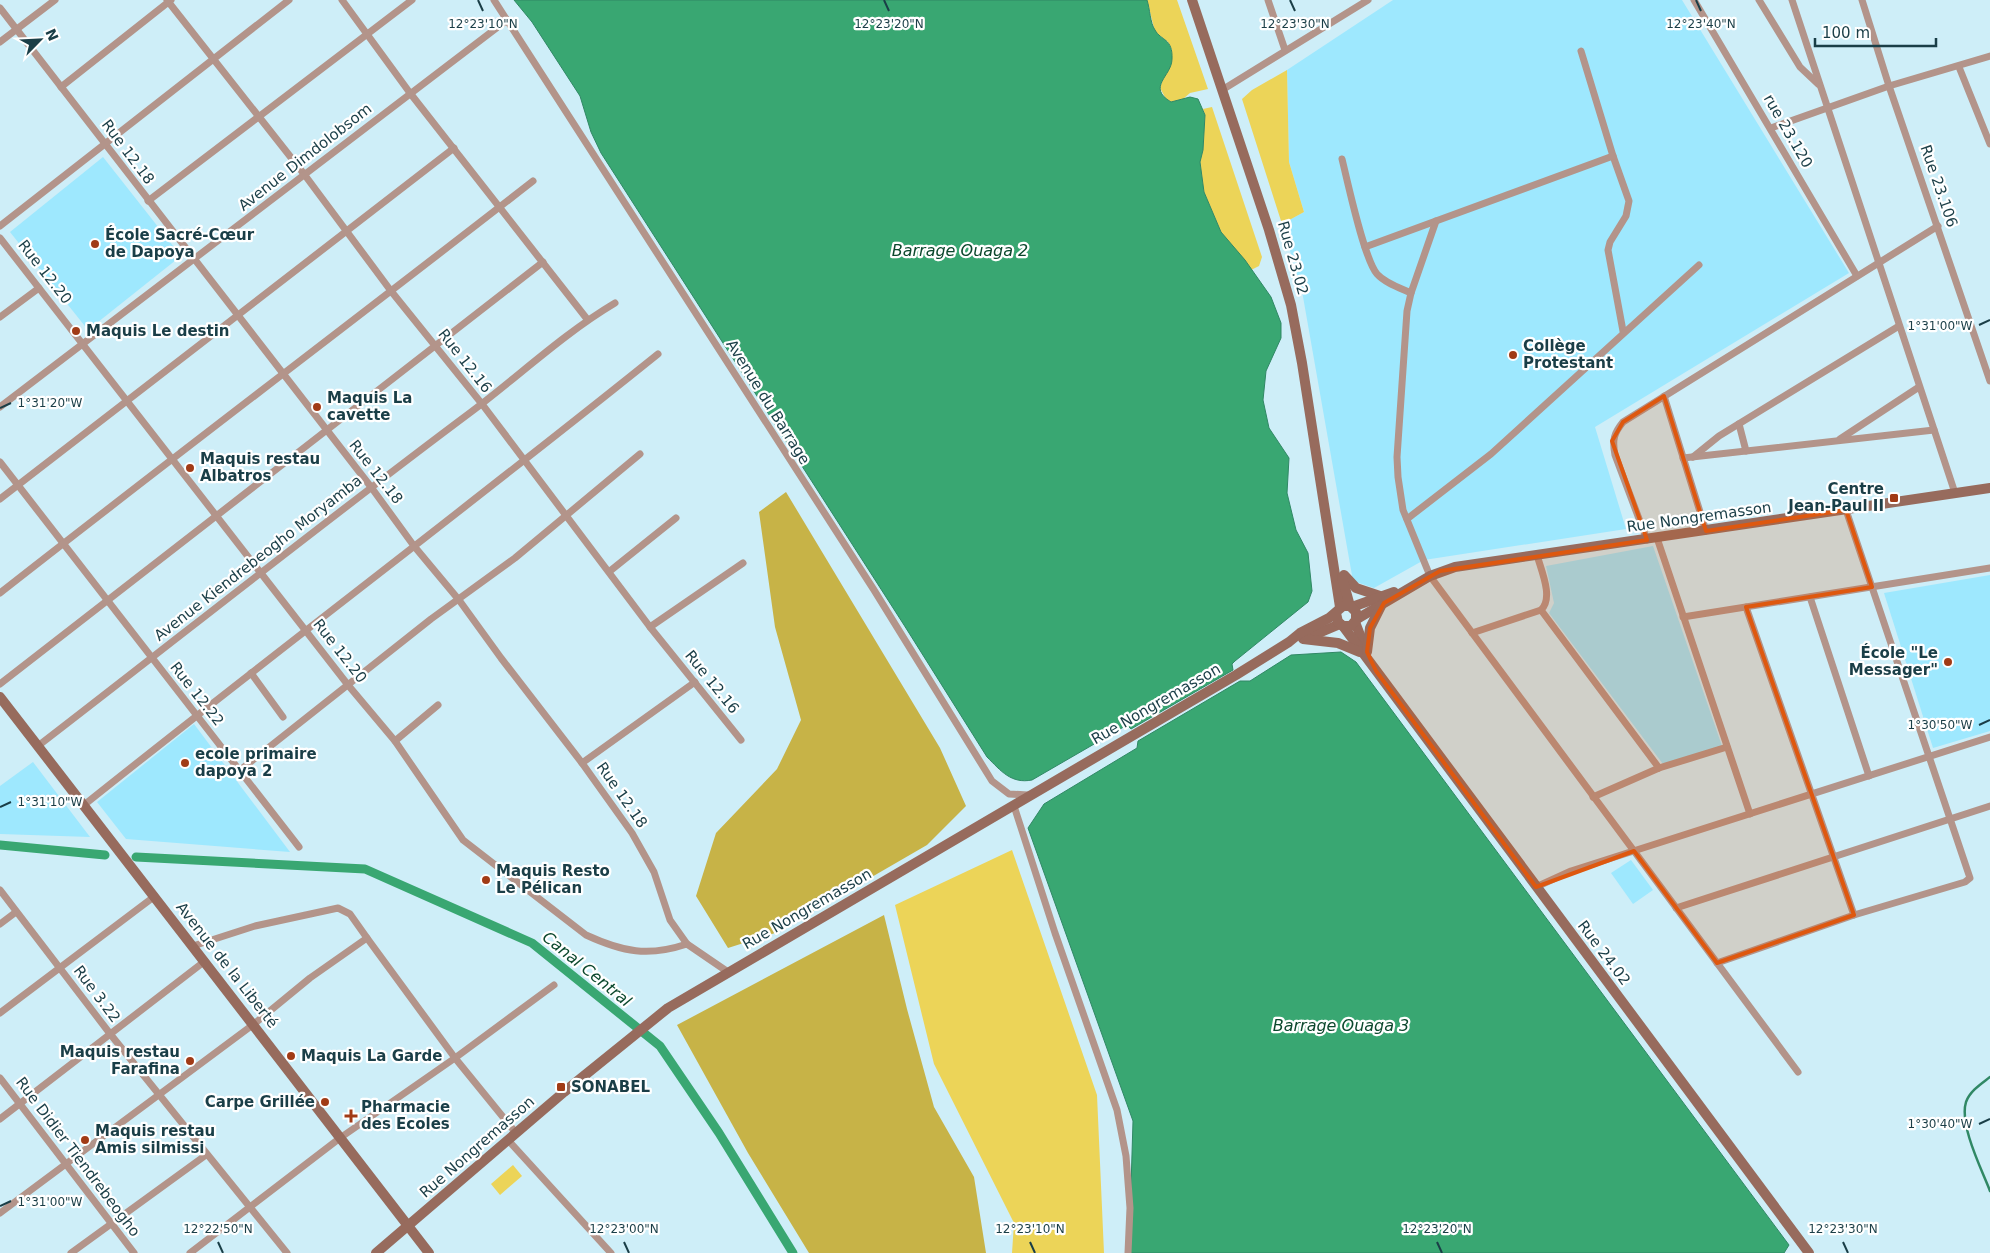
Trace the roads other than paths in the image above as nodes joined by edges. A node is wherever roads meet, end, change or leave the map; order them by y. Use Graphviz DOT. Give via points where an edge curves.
graph roads {
  1 [pos="55,0"];
  2 [pos="289,0"];
  3 [pos="342,0"];
  4 [pos="412,0"];
  5 [pos="494,0"];
  6 [pos="1192,0"];
  7 [pos="1268,0"];
  8 [pos="1368,0"];
  9 [pos="1694,0"];
  10 [pos="1759,0"];
  11 [pos="1792,0"];
  12 [pos="1862,0"];
  13 [pos="169,1"];
  14 [pos="0,8"];
  15 [pos="507,20"];
  16 [pos="17,30"];
  17 [pos="366,33"];
  18 [pos="0,42"];
  19 [pos="1285,50"];
  20 [pos="1581,51"];
  21 [pos="1990,56"];
  22 [pos="213,61"];
  23 [pos="1959,67"];
  24 [pos="1819,84"];
  25 [pos="1889,86"];
  26 [pos="61,87"];
  27 [pos="1222,90"];
  28 [pos="410,93"];
  29 [pos="1827,108"];
  30 [pos="258,117"];
  31 [pos="1771,128"];
  32 [pos="1990,144"];
  33 [pos="106,145"];
  34 [pos="454,148"];
  35 [pos="1613,156"];
  36 [pos="1342,159"];
  37 [pos="304,174"];
  38 [pos="533,181"];
  39 [pos="148,201"];
  40 [pos="499,208"];
  41 [pos="1436,221"];
  42 [pos="0,226"];
  43 [pos="1938,226"];
  44 [pos="346,232"];
  45 [pos="0,238"];
  46 [pos="1365,247"];
  47 [pos="195,260"];
  48 [pos="543,262"];
  49 [pos="1878,263"];
  50 [pos="1699,265"];
  51 [pos="1857,276"];
  52 [pos="39,288"];
  53 [pos="391,291"];
  54 [pos="1411,293"];
  55 [pos="615,303"];
  56 [pos="237,316"];
  57 [pos="0,317"];
  58 [pos="587,319"];
  59 [pos="1899,326"];
  60 [pos="1624,331"];
  61 [pos="83,343"];
  62 [pos="436,346"];
  63 [pos="658,354"];
  64 [pos="1987,365"];
  65 [pos="283,375"];
  66 [pos="1990,381"];
  67 [pos="1919,387"];
  68 [pos="1664,396"];
  69 [pos="128,401"];
  70 [pos="482,404"];
  71 [pos="0,407"];
  72 [pos="1739,424"];
  73 [pos="326,430"];
  74 [pos="1934,430"];
  75 [pos="1839,440"];
  76 [pos="1746,451"];
  77 [pos="640,454"];
  78 [pos="172,457"];
  79 [pos="1693,457"];
  80 [pos="1683,458"];
  81 [pos="0,462"];
  82 [pos="524,462"];
  83 [pos="18,485"];
  84 [pos="371,487"];
  85 [pos="1990,488"];
  86 [pos="1955,492"];
  87 [pos="0,500"];
  88 [pos="1846,510"];
  89 [pos="566,515"];
  90 [pos="216,516"];
  91 [pos="676,518"];
  92 [pos="1407,519"];
  93 [pos="1706,531"];
  94 [pos="1330,533"];
  95 [pos="1652,539"];
  96 [pos="63,543"];
  97 [pos="414,546"];
  98 [pos="1537,554"];
  99 [pos="743,563"];
  100 [pos="1338,563"];
  101 [pos="1990,568"];
  102 [pos="610,571"];
  103 [pos="260,574"];
  104 [pos="1430,576"];
  105 [pos="1872,587"];
  106 [pos="0,593"];
  107 [pos="1810,596"];
  108 [pos="459,600"];
  109 [pos="1382,600"];
  110 [pos="108,601"];
  111 [pos="1746,607"];
  112 [pos="1345,608"];
  113 [pos="1541,610"];
  114 [pos="1683,617"];
  115 [pos="1356,620"];
  116 [pos="1341,625"];
  117 [pos="650,627"];
  118 [pos="306,630"];
  119 [pos="1472,633"];
  120 [pos="1304,639"];
  121 [pos="1289,642"];
  122 [pos="1365,653"];
  123 [pos="152,658"];
  124 [pos="251,673"];
  125 [pos="695,682"];
  126 [pos="0,684"];
  127 [pos="348,685"];
  128 [pos="0,696"];
  129 [pos="438,705"];
  130 [pos="196,715"];
  131 [pos="283,717"];
  132 [pos="1990,737"];
  133 [pos="741,740"];
  134 [pos="395,741"];
  135 [pos="38,746"];
  136 [pos="1727,747"];
  137 [pos="1928,757"];
  138 [pos="582,763"];
  139 [pos="1659,768"];
  140 [pos="239,771"];
  141 [pos="1869,776"];
  142 [pos="1033,794"];
  143 [pos="1811,795"];
  144 [pos="1593,797"];
  145 [pos="84,805"];
  146 [pos="1014,806"];
  147 [pos="1990,806"];
  148 [pos="1750,814"];
  149 [pos="1949,819"];
  150 [pos="299,847"];
  151 [pos="1634,851"];
  152 [pos="1832,857"];
  153 [pos="1536,886"];
  154 [pos="0,890"];
  155 [pos="155,896"];
  156 [pos="1676,908"];
  157 [pos="16,912"];
  158 [pos="1854,915"];
  159 [pos="0,924"];
  160 [pos="367,938"];
  161 [pos="687,944"];
  162 [pos="193,946"];
  163 [pos="206,961"];
  164 [pos="1717,963"];
  165 [pos="60,968"];
  166 [pos="728,972"];
  167 [pos="554,985"];
  168 [pos="0,1014"];
  169 [pos="254,1024"];
  170 [pos="111,1035"];
  171 [pos="455,1058"];
  172 [pos="1798,1072"];
  173 [pos="0,1078"];
  174 [pos="159,1094"];
  175 [pos="20,1104"];
  176 [pos="0,1119"];
  177 [pos="512,1136"];
  178 [pos="340,1138"];
  179 [pos="206,1155"];
  180 [pos="66,1164"];
  181 [pos="249,1209"];
  182 [pos="0,1213"];
  183 [pos="112,1223"];
  184 [pos="408,1225"];
  185 [pos="72,1253"];
  186 [pos="134,1253"];
  187 [pos="190,1253"];
  188 [pos="286,1253"];
  189 [pos="376,1253"];
  190 [pos="429,1253"];
  191 [pos="611,1253"];
  192 [pos="1128,1253"];
  193 [pos="1809,1253"];
  1 -- 16 [label="street"];
  2 -- 22 [label="street"];
  3 -- 17 [label="street"];
  4 -- 17 [label="street"];
  5 -- 15 [label="street, Avenue du Barrage"];
  6 -- 27 [label="street, Rue 23.02"];
  7 -- 19 [label="street"];
  8 -- 19 [label="street"];
  9 -- 31 [label="street, rue 23.120"];
  10 -- 24 [label="street" via="1800,67"];
  11 -- 24 [label="street"];
  12 -- 25 [label="street, Rue 23.106"];
  13 -- 22 [label="street, Rue 12.16"];
  13 -- 26 [label="street"];
  14 -- 16 [label="street, Rue 12.18"];
  15 -- 28 [label="street, Avenue Dimdolobsom"];
  15 -- 142 [label="street, Avenue du Barrage" via="874,590 992,781 1009,794"];
  16 -- 18 [label="street"];
  16 -- 26 [label="street, Rue 12.18"];
  17 -- 28 [label="street"];
  17 -- 30 [label="street"];
  19 -- 27 [label="street"];
  20 -- 35 [label="street"];
  21 -- 23 [label="street"];
  22 -- 30 [label="street, Rue 12.16"];
  22 -- 33 [label="street"];
  23 -- 25 [label="street"];
  23 -- 32 [label="street"];
  24 -- 29 [label="street"];
  25 -- 29 [label="street"];
  25 -- 43 [label="street, Rue 23.106"];
  26 -- 33 [label="street, Rue 12.18"];
  27 -- 94 [label="street, Rue 23.02" via="1291,305"];
  28 -- 34 [label="street"];
  28 -- 37 [label="street, Avenue Dimdolobsom"];
  29 -- 31 [label="street"];
  29 -- 49 [label="street"];
  30 -- 37 [label="street, Rue 12.16"];
  30 -- 39 [label="street"];
  31 -- 51 [label="street, rue 23.120"];
  33 -- 39 [label="street, Rue 12.18"];
  33 -- 42 [label="street"];
  34 -- 40 [label="street"];
  34 -- 44 [label="street"];
  35 -- 41 [label="street"];
  35 -- 60 [label="street" via="1629,201 1626,216 1608,250"];
  36 -- 46 [label="street"];
  37 -- 44 [label="street, Rue 12.16"];
  37 -- 47 [label="street, Avenue Dimdolobsom"];
  38 -- 40 [label="street"];
  39 -- 47 [label="street, Rue 12.18"];
  40 -- 48 [label="street"];
  40 -- 53 [label="street"];
  41 -- 46 [label="street"];
  41 -- 54 [label="street"];
  43 -- 49 [label="street"];
  43 -- 64 [label="street, Rue 23.106"];
  44 -- 53 [label="street, Rue 12.16"];
  44 -- 56 [label="street"];
  45 -- 52 [label="street, Rue 12.20"];
  46 -- 54 [label="street" via="1378,275"];
  47 -- 56 [label="street, Rue 12.18"];
  47 -- 61 [label="street, Avenue Dimdolobsom"];
  48 -- 58 [label="street"];
  48 -- 62 [label="street"];
  49 -- 51 [label="street"];
  49 -- 59 [label="street"];
  50 -- 60 [label="street"];
  51 -- 68 [label="street"];
  52 -- 57 [label="street"];
  52 -- 61 [label="street, Rue 12.20"];
  53 -- 62 [label="street, Rue 12.16"];
  53 -- 65 [label="street"];
  54 -- 92 [label="street" via="1405,330 1397,457 1400,495"];
  55 -- 58 [label="street, Avenue Kiendrebeogho Moryamba"];
  56 -- 65 [label="street, Rue 12.18"];
  56 -- 69 [label="street"];
  58 -- 70 [label="street, Avenue Kiendrebeogho Moryamba"];
  59 -- 67 [label="street"];
  59 -- 72 [label="street"];
  60 -- 92 [label="street" via="1491,454"];
  61 -- 69 [label="street, Rue 12.20"];
  61 -- 71 [label="street, Avenue Dimdolobsom"];
  62 -- 70 [label="street, Rue 12.16"];
  62 -- 73 [label="street"];
  63 -- 82 [label="street"];
  64 -- 66 [label="street, Rue 23.106"];
  65 -- 73 [label="street, Rue 12.18"];
  65 -- 78 [label="street"];
  67 -- 74 [label="street"];
  67 -- 75 [label="street"];
  68 -- 80 [label="street"];
  68 -- 95 [label="street" via="1623,422 1612,441 1615,455"];
  69 -- 78 [label="street, Rue 12.20"];
  69 -- 83 [label="street"];
  70 -- 82 [label="street, Rue 12.16"];
  70 -- 84 [label="street, Avenue Kiendrebeogho Moryamba"];
  72 -- 76 [label="street"];
  72 -- 79 [label="street"];
  73 -- 84 [label="street, Rue 12.18"];
  73 -- 90 [label="street"];
  74 -- 75 [label="street"];
  74 -- 86 [label="street"];
  75 -- 76 [label="street"];
  76 -- 79 [label="street"];
  77 -- 89 [label="street"];
  78 -- 90 [label="street, Rue 12.20"];
  78 -- 96 [label="street"];
  79 -- 80 [label="street"];
  80 -- 93 [label="street"];
  81 -- 83 [label="street, Rue 12.22"];
  82 -- 89 [label="street, Rue 12.16"];
  82 -- 97 [label="street"];
  83 -- 87 [label="street"];
  83 -- 96 [label="street, Rue 12.22"];
  84 -- 97 [label="street, Rue 12.18"];
  84 -- 103 [label="street, Avenue Kiendrebeogho Moryamba"];
  85 -- 86 [label="street, Rue Nongremasson"];
  86 -- 88 [label="street, Rue Nongremasson"];
  88 -- 93 [label="street, Rue Nongremasson"];
  88 -- 105 [label="street"];
  89 -- 102 [label="street, Rue 12.16"];
  89 -- 108 [label="street"];
  90 -- 103 [label="street, Rue 12.20"];
  90 -- 110 [label="street"];
  91 -- 102 [label="street"];
  92 -- 104 [label="street"];
  93 -- 95 [label="street, Rue Nongremasson"];
  94 -- 100 [label="street, Rue 23.02"];
  94 -- 112 [label="street, Rue 23.02"];
  95 -- 98 [label="street, Rue Nongremasson"];
  95 -- 114 [label="street"];
  96 -- 106 [label="street"];
  96 -- 110 [label="street, Rue 12.22"];
  97 -- 108 [label="street, Rue 12.18"];
  97 -- 118 [label="street"];
  98 -- 104 [label="street, Rue Nongremasson" via="1454,566"];
  98 -- 113 [label="street" via="1548,597 1546,606"];
  99 -- 117 [label="street"];
  100 -- 109 [label="street" via="1344,576 1356,588"];
  100 -- 112 [label="street, Rue 23.02"];
  101 -- 105 [label="street"];
  102 -- 117 [label="street, Rue 12.16"];
  103 -- 118 [label="street, Rue 12.20"];
  103 -- 123 [label="street, Avenue Kiendrebeogho Moryamba"];
  104 -- 109 [label="street, Rue Nongremasson"];
  104 -- 119 [label="street"];
  105 -- 107 [label="street"];
  105 -- 137 [label="street"];
  107 -- 111 [label="street"];
  107 -- 141 [label="street"];
  108 -- 127 [label="street"];
  108 -- 138 [label="street, Rue 12.18"];
  109 -- 112 [label="street, Rue Nongremasson"];
  109 -- 115 [label="street, Rue Nongremasson"];
  109 -- 122 [label="street" via="1370,628"];
  110 -- 123 [label="street, Rue 12.22"];
  110 -- 126 [label="street"];
  111 -- 114 [label="street"];
  111 -- 143 [label="street"];
  112 -- 115 [label="street, Rue 24.02" via="1356,612"];
  112 -- 116 [label="street, Rue 24.02"];
  112 -- 121 [label="street, Rue Nongremasson"];
  113 -- 119 [label="street"];
  113 -- 139 [label="street"];
  114 -- 136 [label="street"];
  115 -- 116 [label="street, Rue Nongremasson" via="1351,626"];
  115 -- 122 [label="street, Rue 24.02"];
  116 -- 120 [label="street, Rue Nongremasson"];
  116 -- 122 [label="street, Rue 24.02"];
  117 -- 125 [label="street, Rue 12.16"];
  118 -- 124 [label="street"];
  118 -- 127 [label="street, Rue 12.20"];
  119 -- 144 [label="street"];
  120 -- 121 [label="street, Rue Nongremasson"];
  120 -- 122 [label="street" via="1338,643"];
  121 -- 142 [label="street, Rue Nongremasson"];
  122 -- 153 [label="street, Rue 24.02"];
  123 -- 130 [label="street, Rue 12.22"];
  123 -- 135 [label="street, Avenue Kiendrebeogho Moryamba"];
  124 -- 130 [label="street"];
  124 -- 131 [label="street"];
  125 -- 133 [label="street, Rue 12.16"];
  125 -- 138 [label="street"];
  127 -- 134 [label="street, Rue 12.20"];
  127 -- 140 [label="street"];
  128 -- 135 [label="street, Avenue de la Liberté"];
  129 -- 134 [label="street"];
  130 -- 140 [label="street, Rue 12.22"];
  130 -- 145 [label="street"];
  132 -- 137 [label="street"];
  134 -- 161 [label="street, Rue 12.20" via="463,840 586,935 637,953"];
  135 -- 145 [label="street, Avenue de la Liberté"];
  136 -- 139 [label="street"];
  136 -- 148 [label="street"];
  137 -- 141 [label="street"];
  137 -- 149 [label="street"];
  138 -- 161 [label="street, Rue 12.18" via="647,858 666,910"];
  139 -- 144 [label="street"];
  140 -- 150 [label="street, Rue 12.22"];
  141 -- 143 [label="street"];
  142 -- 146 [label="street, Rue Nongremasson"];
  143 -- 148 [label="street"];
  143 -- 152 [label="street"];
  144 -- 151 [label="street"];
  145 -- 155 [label="street, Avenue de la Liberté"];
  146 -- 166 [label="street, Rue Nongremasson"];
  146 -- 192 [label="street" via="1117,1110 1126,1156 1130,1208"];
  147 -- 149 [label="street"];
  148 -- 151 [label="street"];
  149 -- 152 [label="street"];
  149 -- 158 [label="street" via="1969,880"];
  151 -- 153 [label="street"];
  151 -- 156 [label="street"];
  152 -- 156 [label="street"];
  152 -- 158 [label="street"];
  153 -- 193 [label="street, Rue 24.02"];
  154 -- 157 [label="street, Rue 3.22"];
  155 -- 162 [label="street, Avenue de la Liberté"];
  155 -- 165 [label="street"];
  156 -- 164 [label="street"];
  157 -- 159 [label="street"];
  157 -- 165 [label="street, Rue 3.22"];
  158 -- 164 [label="street"];
  160 -- 162 [label="street" via="350,914 338,908 255,926"];
  160 -- 169 [label="street" via="310,978"];
  160 -- 171 [label="street"];
  161 -- 166 [label="street"];
  162 -- 163 [label="street, Avenue de la Liberté"];
  163 -- 169 [label="street, Avenue de la Liberté"];
  163 -- 170 [label="street"];
  164 -- 172 [label="street"];
  165 -- 168 [label="street"];
  165 -- 170 [label="street, Rue 3.22"];
  166 -- 177 [label="street, Rue Nongremasson" via="652,1019"];
  167 -- 171 [label="street"];
  169 -- 174 [label="street"];
  169 -- 178 [label="street, Avenue de la Liberté"];
  170 -- 174 [label="street, Rue 3.22"];
  170 -- 175 [label="street"];
  171 -- 177 [label="street"];
  171 -- 178 [label="street"];
  173 -- 175 [label="street, Rue Didier Tiendrebeogho"];
  174 -- 179 [label="street, Rue 3.22"];
  174 -- 180 [label="street"];
  175 -- 176 [label="street"];
  175 -- 180 [label="street, Rue Didier Tiendrebeogho"];
  177 -- 184 [label="street, Rue Nongremasson"];
  177 -- 191 [label="street"];
  178 -- 181 [label="street"];
  178 -- 184 [label="street, Avenue de la Liberté"];
  179 -- 181 [label="street, Rue 3.22"];
  179 -- 183 [label="street"];
  180 -- 182 [label="street"];
  180 -- 183 [label="street, Rue Didier Tiendrebeogho"];
  181 -- 187 [label="street"];
  181 -- 188 [label="street, Rue 3.22"];
  183 -- 185 [label="street"];
  183 -- 186 [label="street, Rue Didier Tiendrebeogho"];
  184 -- 189 [label="street, Rue Nongremasson"];
  184 -- 190 [label="street, Avenue de la Liberté"];
}
